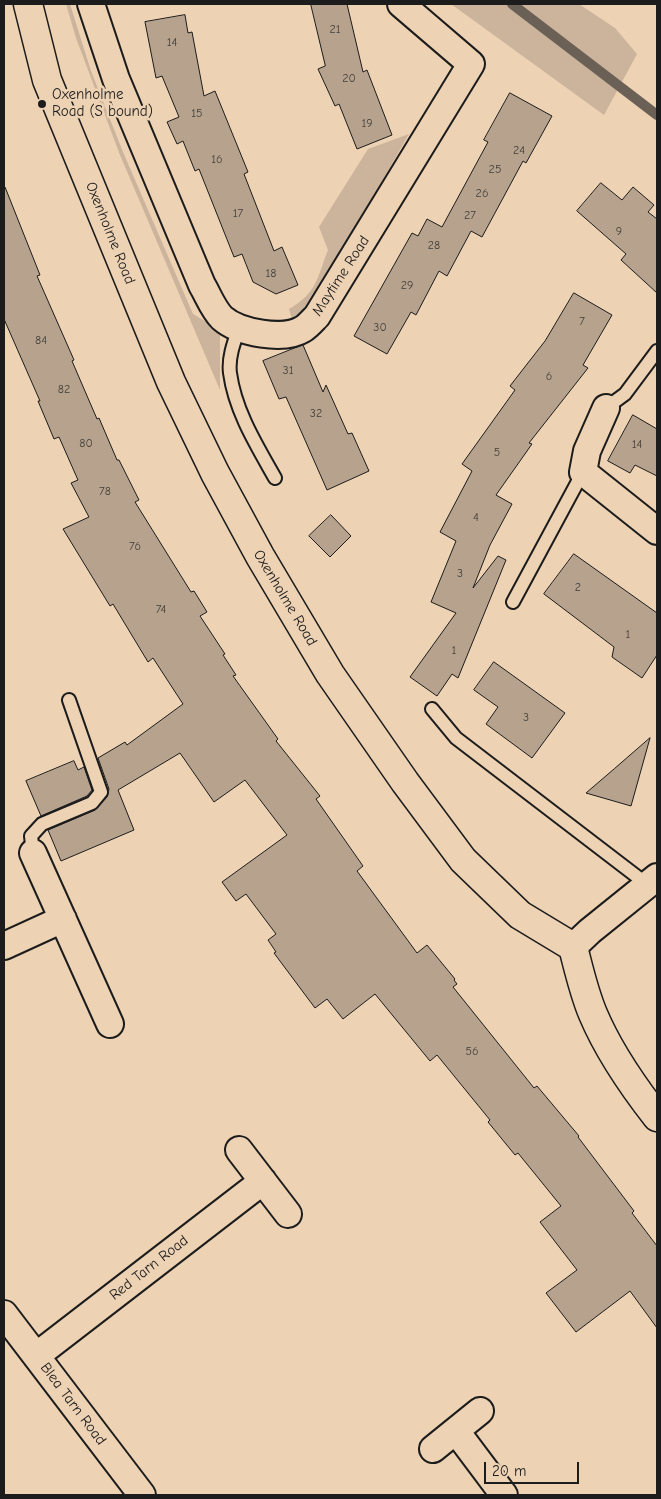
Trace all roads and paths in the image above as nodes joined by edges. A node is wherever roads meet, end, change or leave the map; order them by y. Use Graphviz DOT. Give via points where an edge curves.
graph roads {
  1 [pos="28,4"];
  2 [pos="91,4"];
  3 [pos="401,4"];
  4 [pos="239,328"];
  5 [pos="657,351"];
  6 [pos="606,408"];
  7 [pos="582,472"];
  8 [pos="275,478"];
  9 [pos="657,532"];
  10 [pos="512,602"];
  11 [pos="69,700"];
  12 [pos="432,709"];
  13 [pos="33,853"];
  14 [pos="652,881"];
  15 [pos="63,919"];
  16 [pos="4,946"];
  17 [pos="573,947"];
  18 [pos="110,1024"];
  19 [pos="657,1116"];
  20 [pos="239,1150"];
  21 [pos="263,1181"];
  22 [pos="288,1214"];
  23 [pos="4,1314"];
  24 [pos="36,1356"];
  25 [pos="480,1410"];
  26 [pos="456,1431"];
  27 [pos="433,1449"];
  28 [pos="142,1495"];
  29 [pos="504,1495"];
  1 -- 17 [label="main road, Oxenholme Road" via="48,80 163,364 215,473 260,556 330,674 463,860 520,915"];
  2 -- 4 [label="street, Maytime Road" via="116,79 202,285 221,317"];
  3 -- 4 [label="street, Maytime Road" via="471,64 318,316 302,330 285,335"];
  4 -- 8 [label="lane" via="230,372 250,432"];
  5 -- 6 [label="lane" via="624,394"];
  6 -- 7 [label="street" via="587,451"];
  7 -- 9 [label="street"];
  7 -- 10 [label="lane"];
  11 -- 13 [label="lane" via="101,792 92,803 42,824 31,836"];
  12 -- 14 [label="lane" via="456,738"];
  13 -- 15 [label="street"];
  14 -- 17 [label="street"];
  15 -- 16 [label="street"];
  15 -- 18 [label="street"];
  17 -- 19 [label="main road" via="593,1015 630,1081"];
  20 -- 21 [label="street"];
  21 -- 22 [label="street"];
  21 -- 24 [label="street, Red Tarn Road"];
  23 -- 24 [label="street, Blea Tarn Road"];
  24 -- 28 [label="street, Blea Tarn Road"];
  25 -- 26 [label="street"];
  26 -- 27 [label="street"];
  26 -- 29 [label="street"];
}
